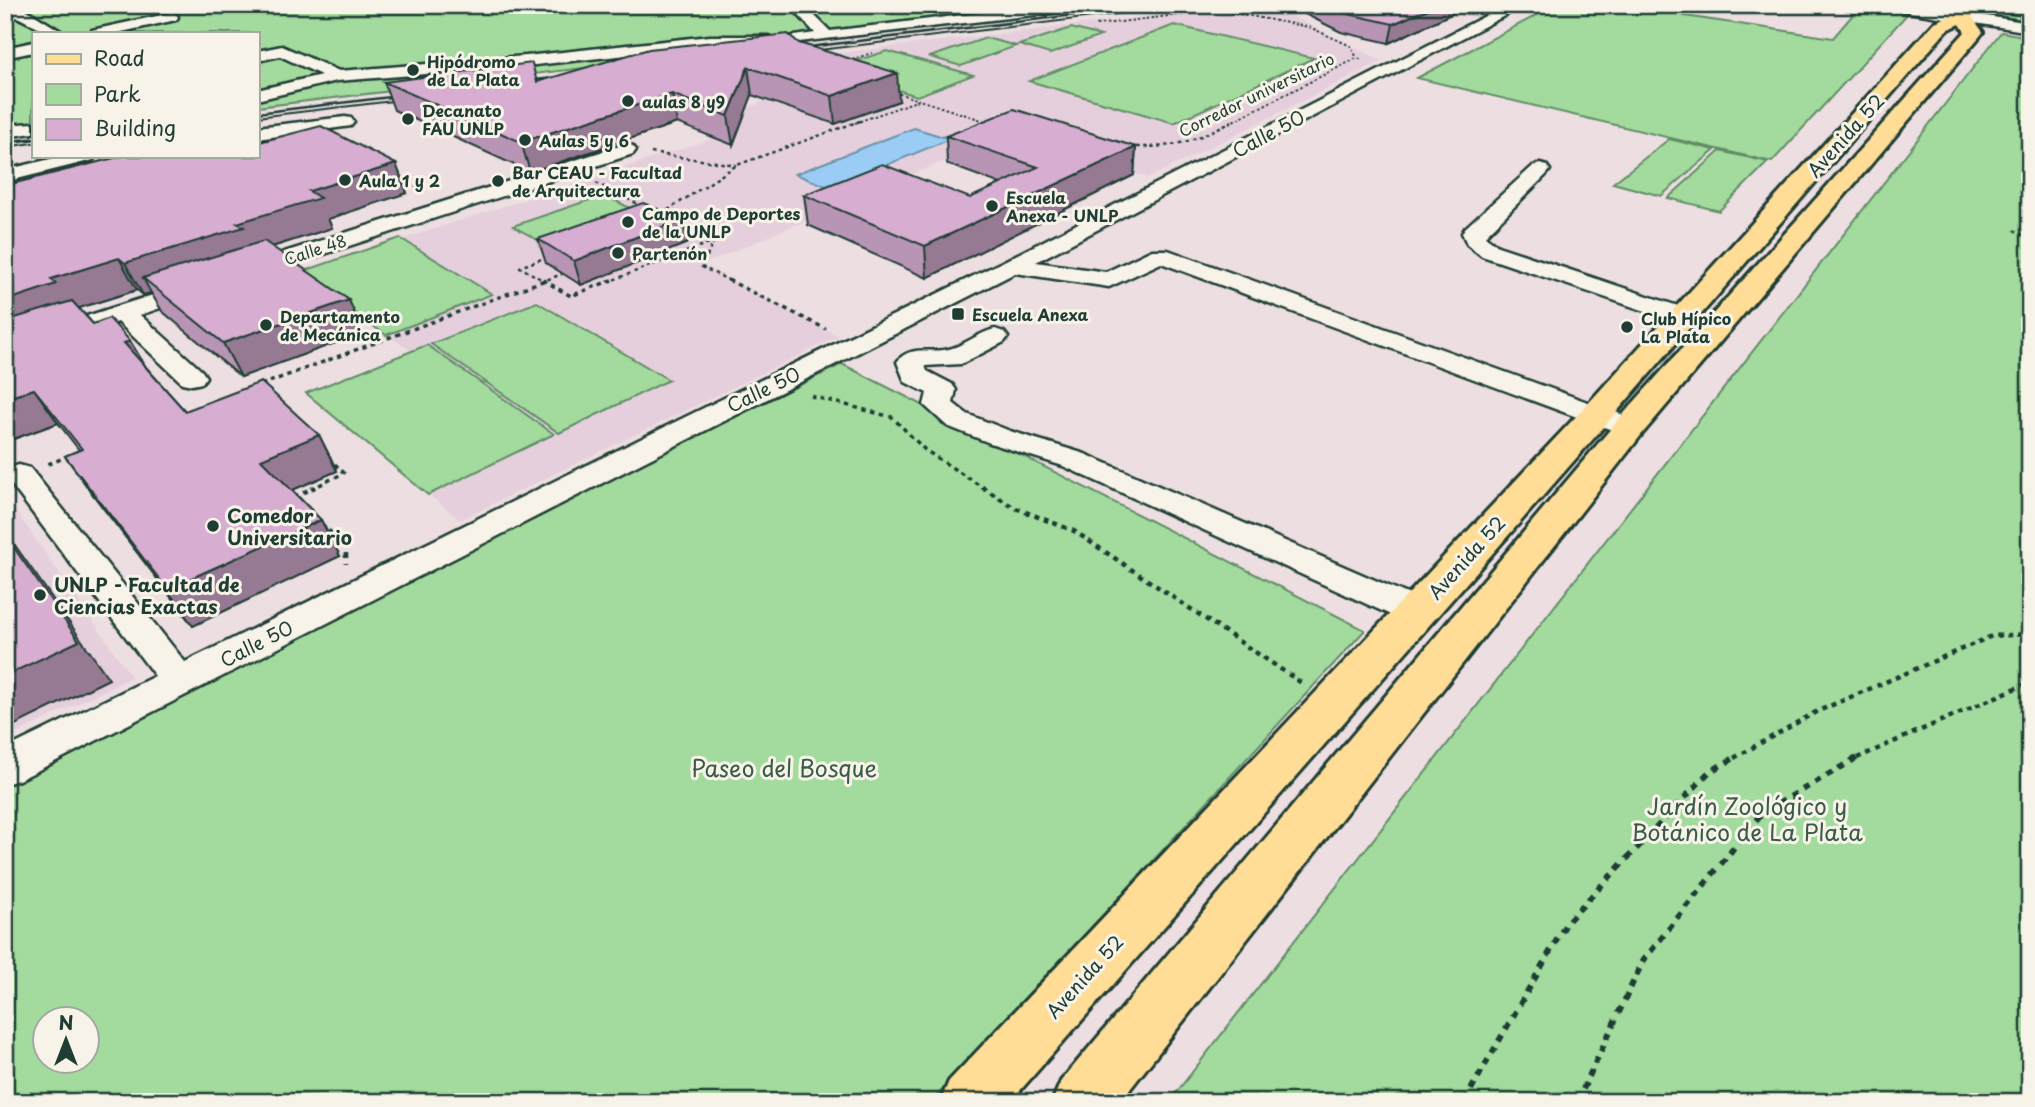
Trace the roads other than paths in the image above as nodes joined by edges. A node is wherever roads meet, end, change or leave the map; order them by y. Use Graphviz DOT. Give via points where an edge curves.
graph roads {
  1 [pos="948,5"];
  2 [pos="1086,5"];
  3 [pos="1518,5"];
  4 [pos="1890,5"];
  5 [pos="800,9"];
  6 [pos="5,10"];
  7 [pos="1968,11"];
  8 [pos="171,17"];
  9 [pos="967,20"];
  10 [pos="2030,28"];
  11 [pos="54,32"];
  12 [pos="102,32"];
  13 [pos="780,33"];
  14 [pos="825,36"];
  15 [pos="740,41"];
  16 [pos="32,47"];
  17 [pos="5,53"];
  18 [pos="259,56"];
  19 [pos="527,61"];
  20 [pos="320,68"];
  21 [pos="337,76"];
  22 [pos="259,83"];
  23 [pos="259,96"];
  24 [pos="32,117"];
  25 [pos="5,120"];
  26 [pos="345,122"];
  27 [pos="32,128"];
  28 [pos="5,131"];
  29 [pos="259,133"];
  30 [pos="626,150"];
  31 [pos="78,158"];
  32 [pos="1540,170"];
  33 [pos="5,176"];
  34 [pos="1012,266"];
  35 [pos="122,312"];
  36 [pos="1684,316"];
  37 [pos="995,337"];
  38 [pos="5,351"];
  39 [pos="191,377"];
  40 [pos="1613,421"];
  41 [pos="19,474"];
  42 [pos="1416,612"];
  43 [pos="179,681"];
  44 [pos="5,768"];
  45 [pos="970,1102"];
  46 [pos="1082,1102"];
  1 -- 9 [label="street"];
  2 -- 9 [label="street"];
  3 -- 34 [label="street, Calle 50"];
  4 -- 7 [label="street"];
  5 -- 14 [label="street"];
  6 -- 11 [label="street" via="20,12"];
  7 -- 10 [label="street"];
  7 -- 36 [label="main road, Avenida 52" via="1941,26"];
  7 -- 40 [label="main road, Avenida 52" via="1974,32"];
  8 -- 12 [label="street"];
  9 -- 14 [label="street"];
  13 -- 14 [label="street"];
  13 -- 15 [label="street"];
  13 -- 15 [label="street" via="755,37 755,32"];
  15 -- 19 [label="street"];
  16 -- 17 [label="street"];
  18 -- 20 [label="street" via="282,51"];
  19 -- 20 [label="street" via="372,57"];
  19 -- 21 [label="street"];
  20 -- 21 [label="street"];
  20 -- 22 [label="street"];
  21 -- 23 [label="street"];
  24 -- 25 [label="street"];
  26 -- 29 [label="street"];
  27 -- 28 [label="street"];
  30 -- 35 [label="street, Calle 48"];
  31 -- 33 [label="street"];
  32 -- 36 [label="street" via="1473,233 1475,239 1490,251"];
  34 -- 40 [label="street" via="1109,280 1160,255"];
  34 -- 43 [label="street, Calle 50"];
  35 -- 38 [label="street, Calle 48"];
  35 -- 39 [label="street"];
  36 -- 40 [label="main road, Avenida 52"];
  37 -- 42 [label="street" via="952,358 910,362 915,376 942,390 938,405 946,412 1000,437 1074,460"];
  40 -- 42 [label="main road, Avenida 52"];
  40 -- 46 [label="main road, Avenida 52"];
  41 -- 43 [label="street"];
  42 -- 45 [label="main road, Avenida 52"];
  43 -- 44 [label="street, Calle 50"];
}
